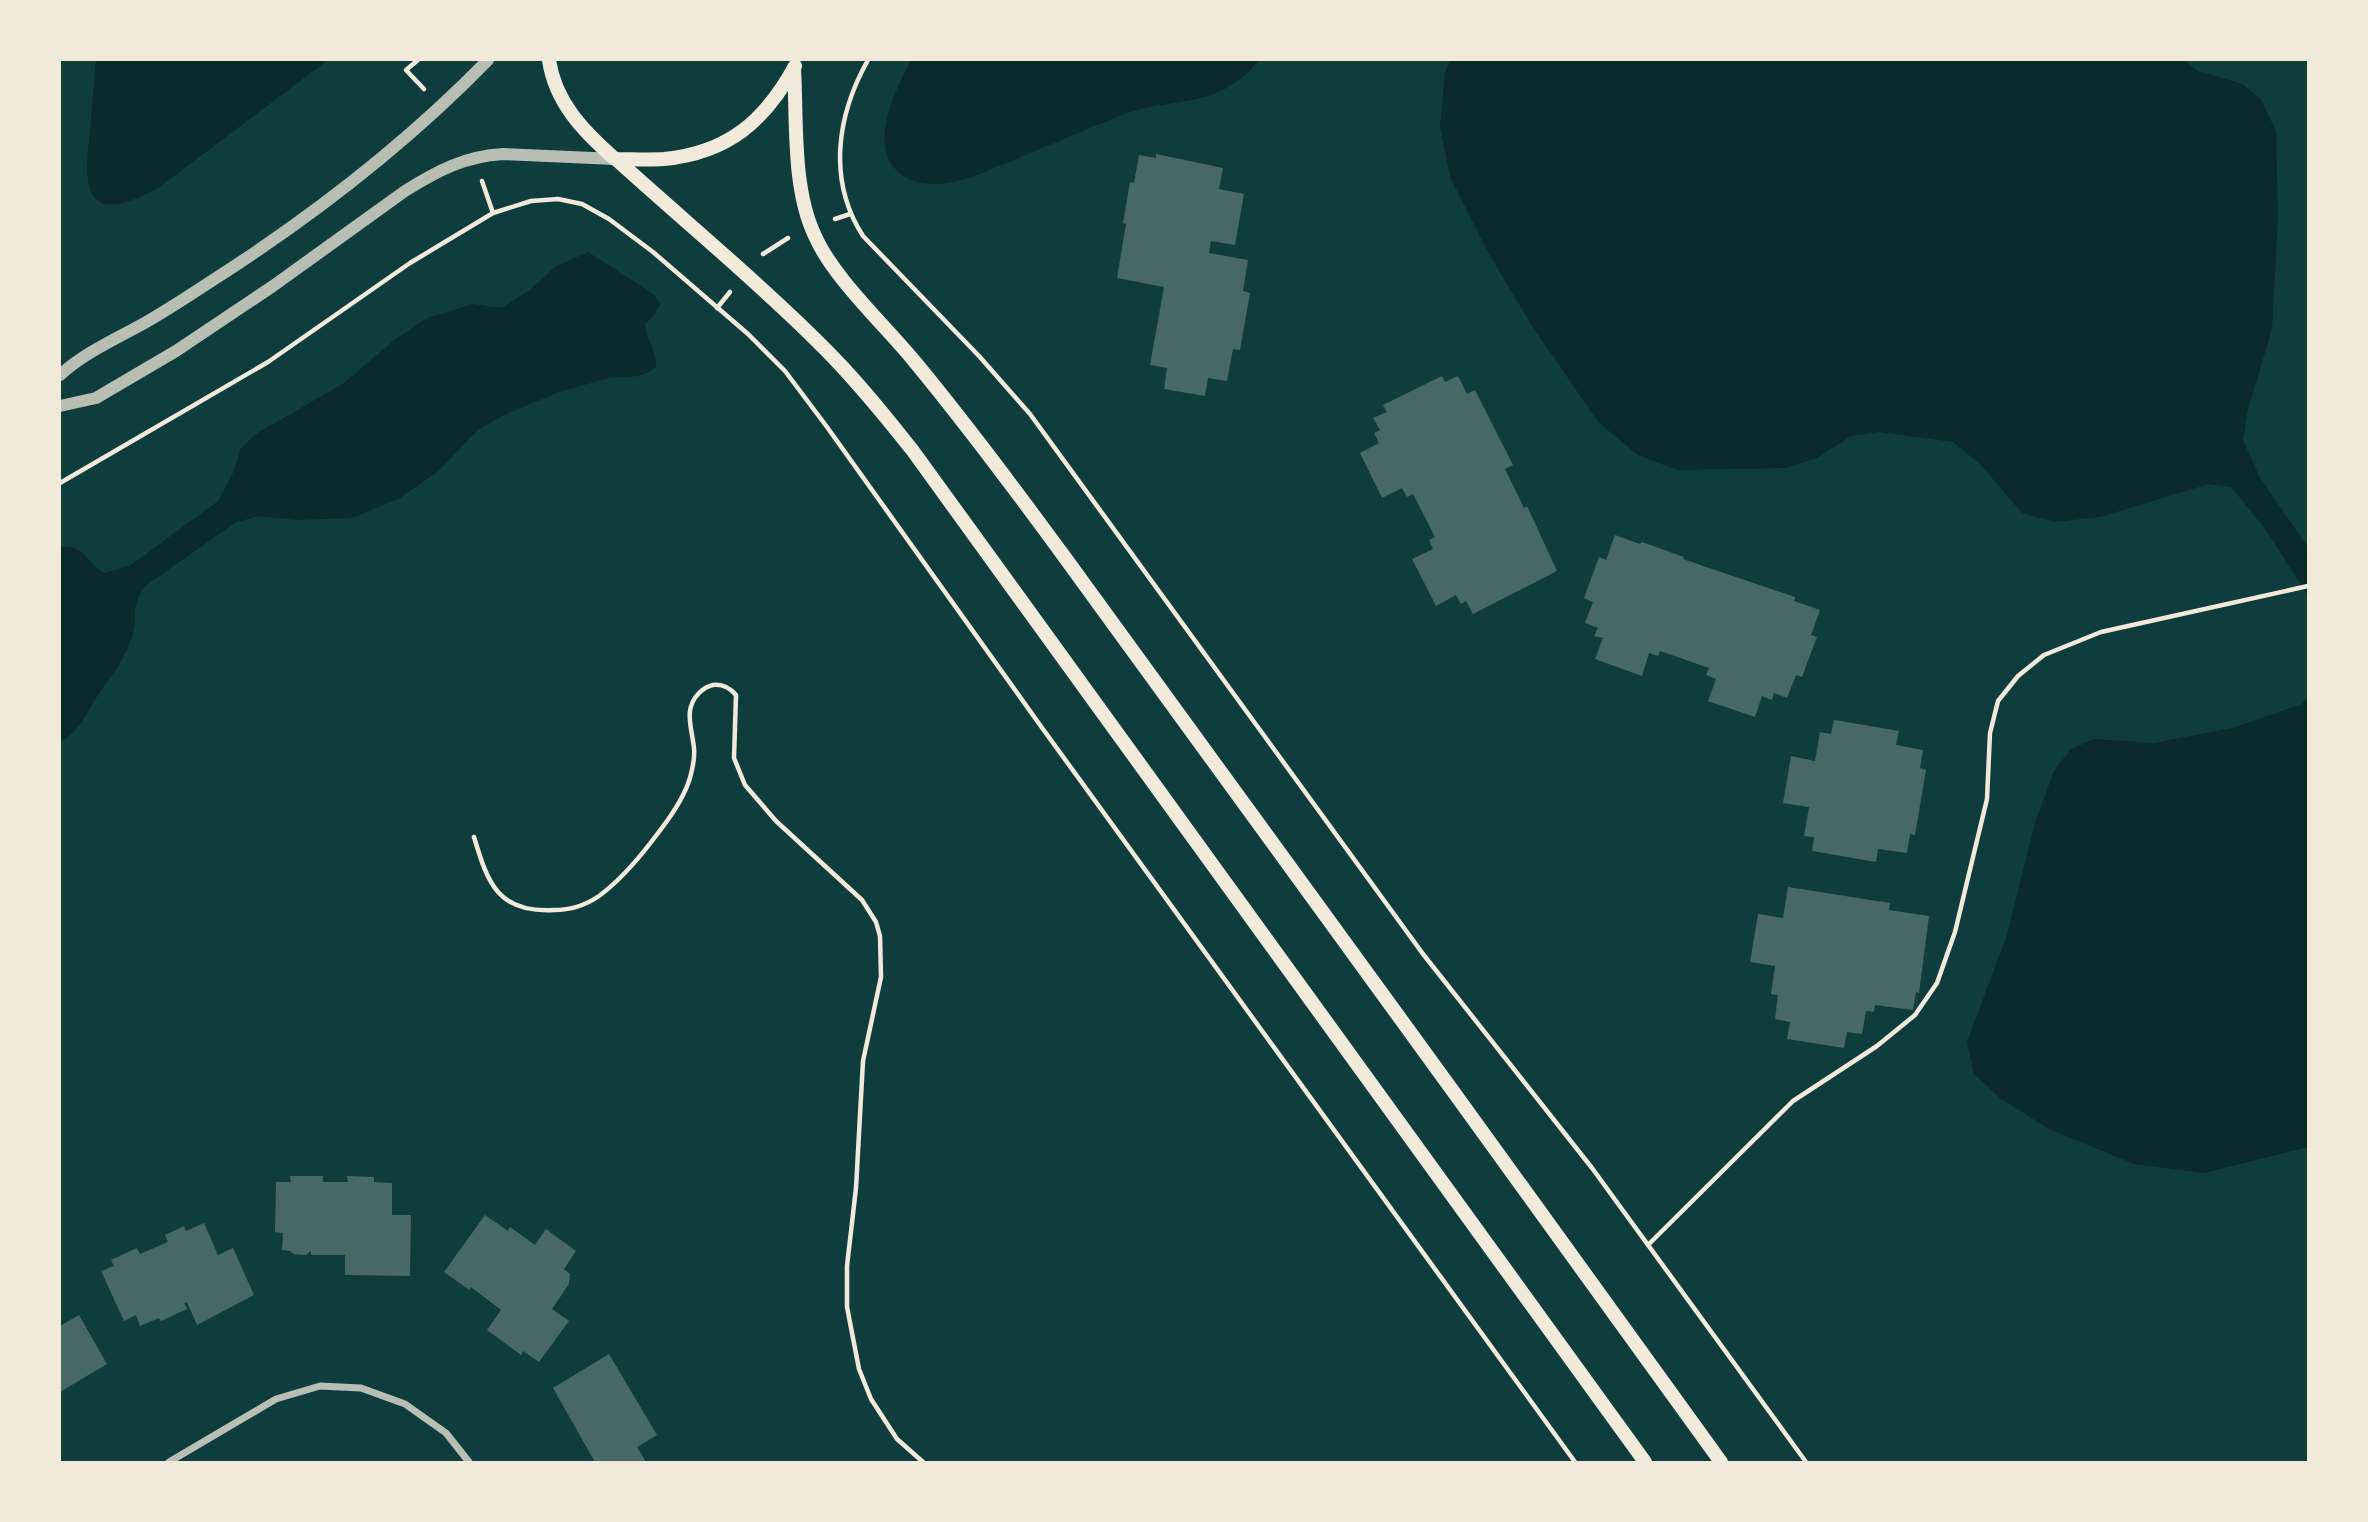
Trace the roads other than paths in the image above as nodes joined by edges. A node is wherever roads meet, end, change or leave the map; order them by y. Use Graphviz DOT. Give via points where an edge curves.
graph roads {
  1 [pos="488,60"];
  2 [pos="548,60"];
  3 [pos="796,63"];
  4 [pos="615,159"];
  5 [pos="60,375"];
  6 [pos="60,406"];
  7 [pos="169,1462"];
  8 [pos="469,1462"];
  9 [pos="1645,1462"];
  10 [pos="1721,1462"];
  1 -- 5 [label="street" via="411,134 320,206"];
  2 -- 4 [label="main road" via="567,109"];
  3 -- 4 [label="main road" via="762,114 724,144 678,157"];
  3 -- 10 [label="main road" via="804,201 811,229 824,253 945,398 1057,547"];
  4 -- 6 [label="street" via="503,154 457,162 405,191 154,364 96,398"];
  4 -- 9 [label="main road" via="839,363 913,451"];
  7 -- 8 [label="street" via="276,1399 320,1386 361,1388 405,1404 446,1433"];
}
